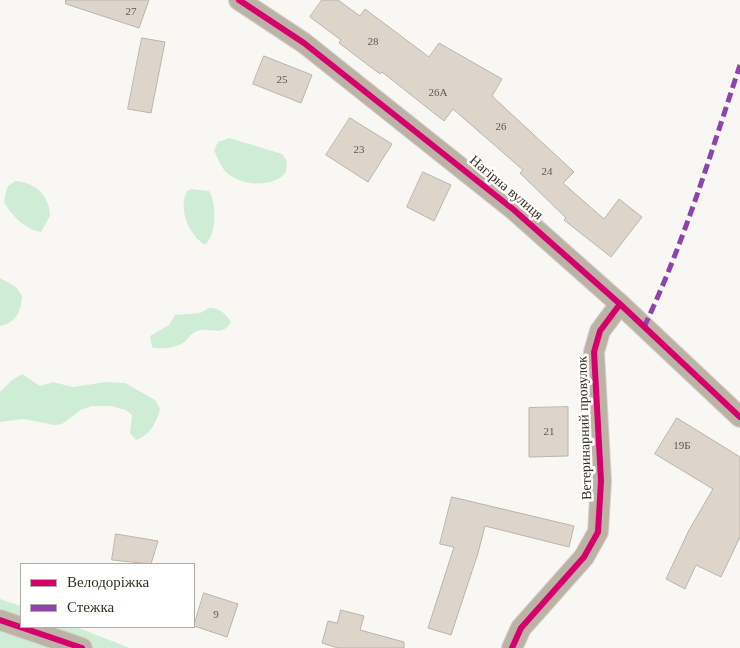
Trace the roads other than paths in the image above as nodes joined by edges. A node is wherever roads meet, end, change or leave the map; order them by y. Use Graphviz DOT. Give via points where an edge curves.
graph roads {
  1 [pos="239,0"];
  2 [pos="620,304"];
  3 [pos="740,417"];
  4 [pos="0,620"];
  5 [pos="20,627"];
  6 [pos="23,628"];
  7 [pos="82,648"];
  8 [pos="512,648"];
  1 -- 2 [label="street, Нагірна вулиця" via="304,43 376,99 514,210"];
  2 -- 3 [label="street, Нагірна вулиця"];
  2 -- 8 [label="street, Ветеринарний провулок" via="600,331 594,352 602,481 598,532 584,557 521,628"];
  4 -- 5 [label="street"];
  6 -- 7 [label="street"];
}
